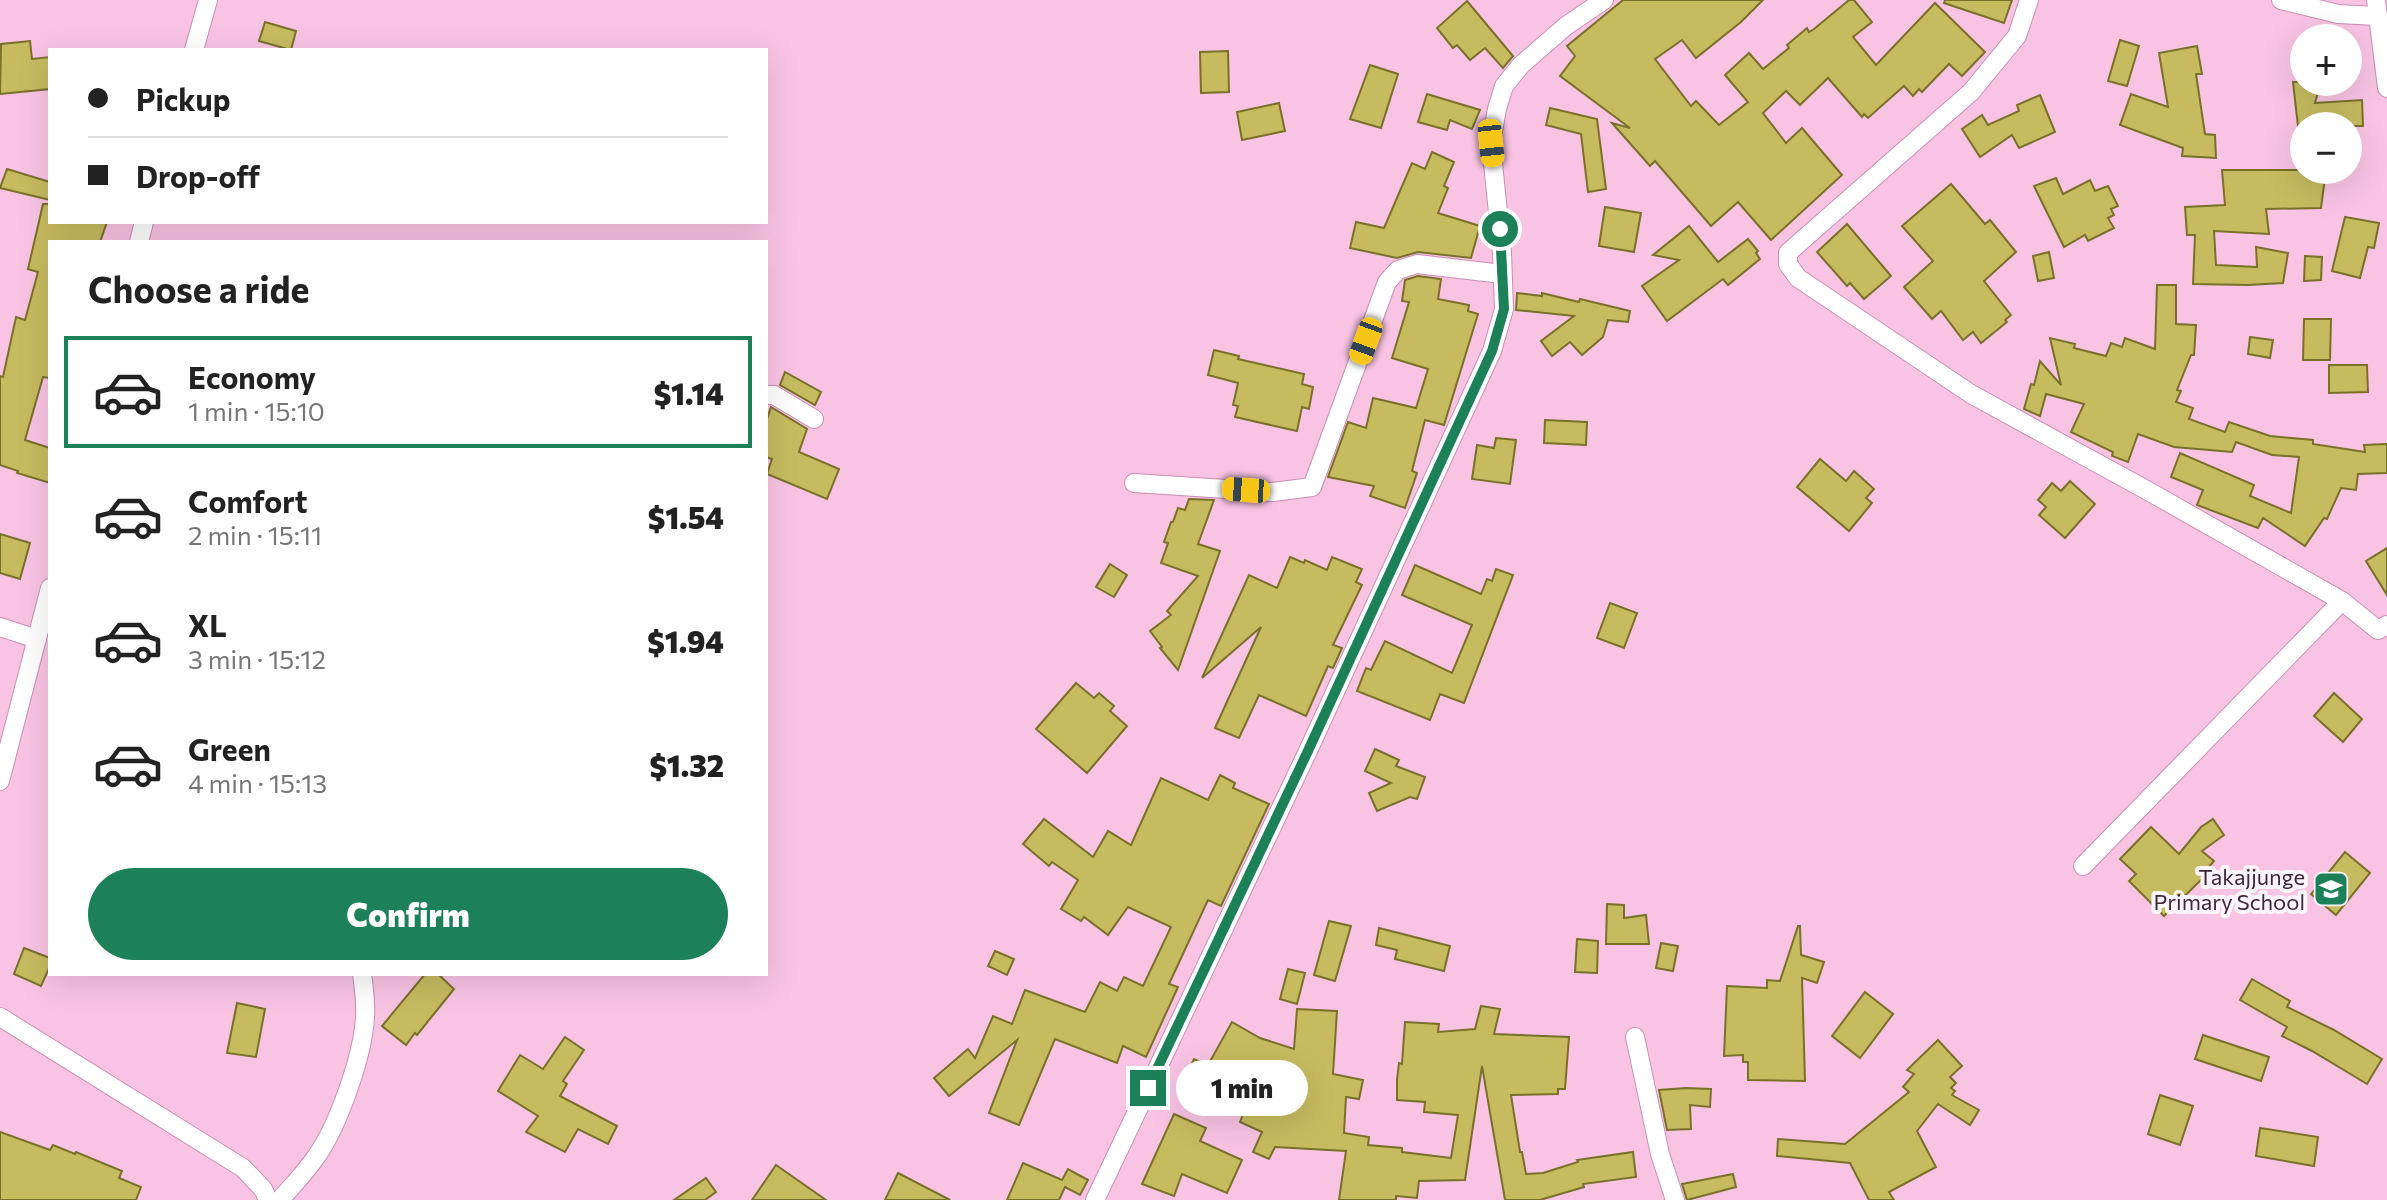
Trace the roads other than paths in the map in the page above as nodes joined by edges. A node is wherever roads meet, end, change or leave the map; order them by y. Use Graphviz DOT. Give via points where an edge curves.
graph roads {
  1 [pos="208,0"];
  2 [pos="1604,0"];
  3 [pos="2029,0"];
  4 [pos="2281,0"];
  5 [pos="2377,8"];
  6 [pos="195,48"];
  7 [pos="2387,88"];
  8 [pos="1502,274"];
  9 [pos="768,395"];
  10 [pos="814,419"];
  11 [pos="1134,483"];
  12 [pos="48,596"];
  13 [pos="2342,601"];
  14 [pos="0,627"];
  15 [pos="2384,631"];
  16 [pos="37,639"];
  17 [pos="0,781"];
  18 [pos="2083,866"];
  19 [pos="362,976"];
  20 [pos="0,1017"];
  21 [pos="1635,1037"];
  22 [pos="268,1200"];
  23 [pos="280,1200"];
  24 [pos="1095,1200"];
  25 [pos="1675,1200"];
  1 -- 6 [label="street"];
  2 -- 8 [label="street" via="1566,26 1504,86 1491,143"];
  3 -- 13 [label="street" via="2017,36 1971,92 1788,253 1788,264 1798,278 1971,394"];
  4 -- 5 [label="street" via="2338,14"];
  5 -- 7 [label="street"];
  8 -- 11 [label="street" via="1417,264 1398,270 1387,282 1312,487 1273,492"];
  8 -- 24 [label="street" via="1504,309 1492,351"];
  9 -- 10 [label="street"];
  12 -- 16 [label="street"];
  13 -- 15 [label="street"];
  13 -- 18 [label="street"];
  14 -- 16 [label="street"];
  16 -- 17 [label="street"];
  19 -- 23 [label="street" via="366,1015 352,1077 324,1145"];
  20 -- 22 [label="street" via="243,1168"];
  21 -- 25 [label="street"];
}
